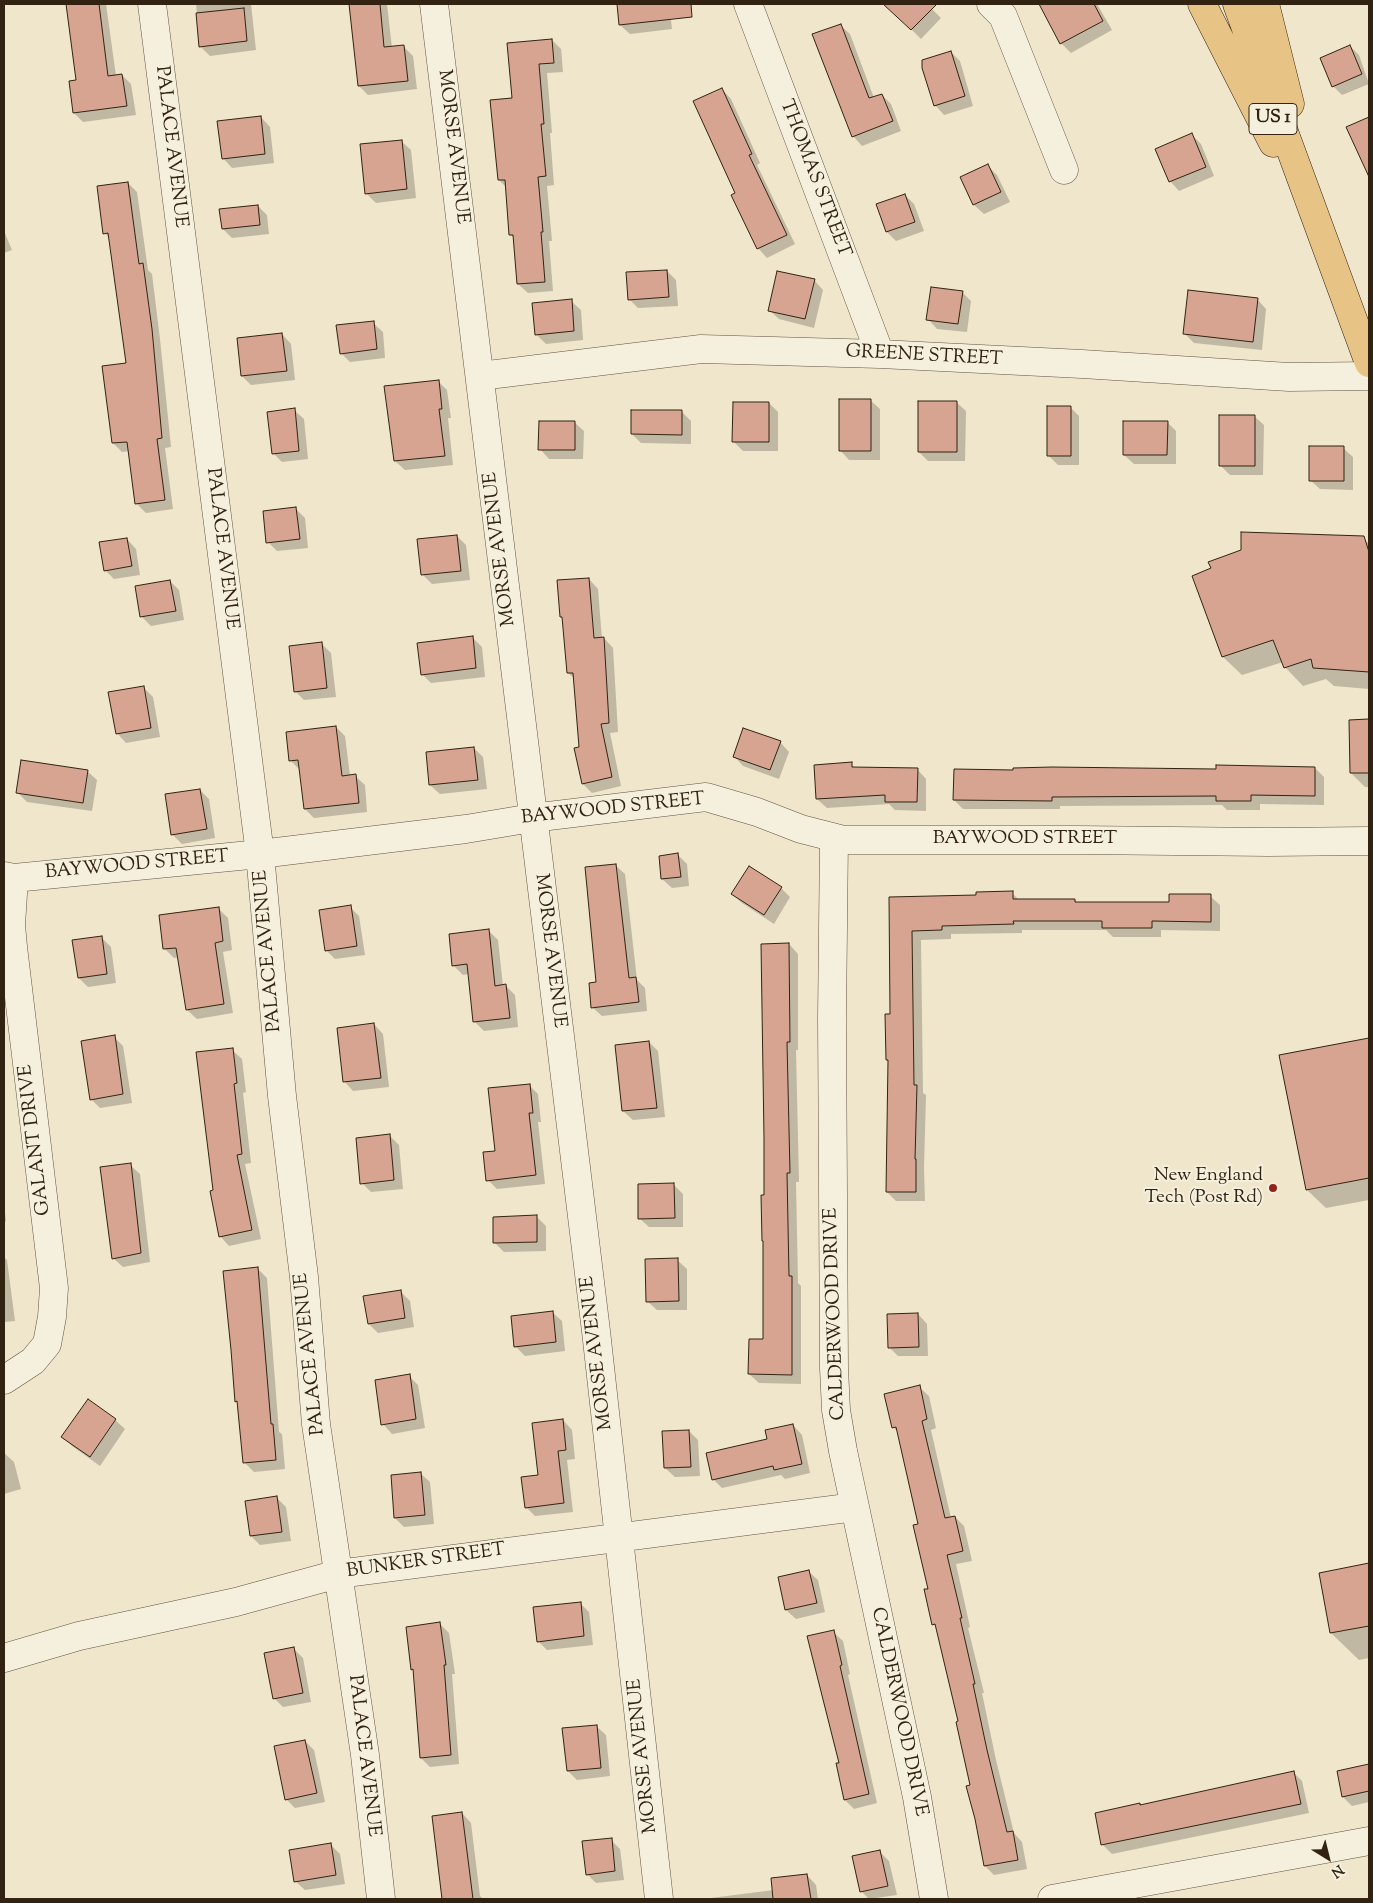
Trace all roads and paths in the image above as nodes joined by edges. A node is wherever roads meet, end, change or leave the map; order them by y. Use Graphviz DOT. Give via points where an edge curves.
graph roads {
  1 [pos="152,4"];
  2 [pos="434,4"];
  3 [pos="748,4"];
  4 [pos="991,4"];
  5 [pos="1202,4"];
  6 [pos="1224,4"];
  7 [pos="1237,4"];
  8 [pos="1265,4"];
  9 [pos="1064,170"];
  10 [pos="1322,234"];
  11 [pos="880,354"];
  12 [pos="1369,363"];
  13 [pos="480,376"];
  14 [pos="1369,376"];
  15 [pos="532,818"];
  16 [pos="834,839"];
  17 [pos="1369,841"];
  18 [pos="260,854"];
  19 [pos="9,877"];
  20 [pos="4,1380"];
  21 [pos="855,1507"];
  22 [pos="619,1536"];
  23 [pos="338,1574"];
  24 [pos="4,1658"];
  25 [pos="1369,1841"];
  26 [pos="381,1899"];
  27 [pos="659,1899"];
  28 [pos="934,1899"];
  29 [pos="1052,1899"];
  1 -- 18 [label="street, PALACE AVENUE"];
  2 -- 13 [label="street, MORSE AVENUE"];
  3 -- 11 [label="street, THOMAS STREET"];
  4 -- 9 [label="street" via="1003,16"];
  5 -- 10 [label="main road"];
  6 -- 10 [label="main road, US 1"];
  7 -- 10 [label="main road, US 1"];
  8 -- 10 [label="main road"];
  10 -- 12 [label="main road, US 1"];
  11 -- 13 [label="street, GREENE STREET" via="701,349"];
  11 -- 14 [label="street, GREENE STREET" via="1289,377"];
  13 -- 15 [label="street, MORSE AVENUE"];
  15 -- 16 [label="street, BAYWOOD STREET" via="706,797"];
  15 -- 18 [label="street, BAYWOOD STREET" via="466,830"];
  15 -- 22 [label="street, MORSE AVENUE"];
  16 -- 17 [label="street, BAYWOOD STREET"];
  16 -- 21 [label="street, CALDERWOOD DRIVE" via="834,1368 836,1410"];
  18 -- 19 [label="street, BAYWOOD STREET"];
  18 -- 23 [label="street, PALACE AVENUE" via="316,1424"];
  19 -- 20 [label="street, GALANT DRIVE" via="12,947 54,1288 46,1344 33,1361"];
  21 -- 22 [label="street, BUNKER STREET"];
  21 -- 28 [label="street, CALDERWOOD DRIVE" via="917,1797"];
  22 -- 23 [label="street, BUNKER STREET"];
  22 -- 27 [label="street, MORSE AVENUE"];
  23 -- 24 [label="street, BUNKER STREET" via="236,1602 79,1636"];
  23 -- 26 [label="street, PALACE AVENUE" via="365,1755"];
  25 -- 29 [label="street"];
}
